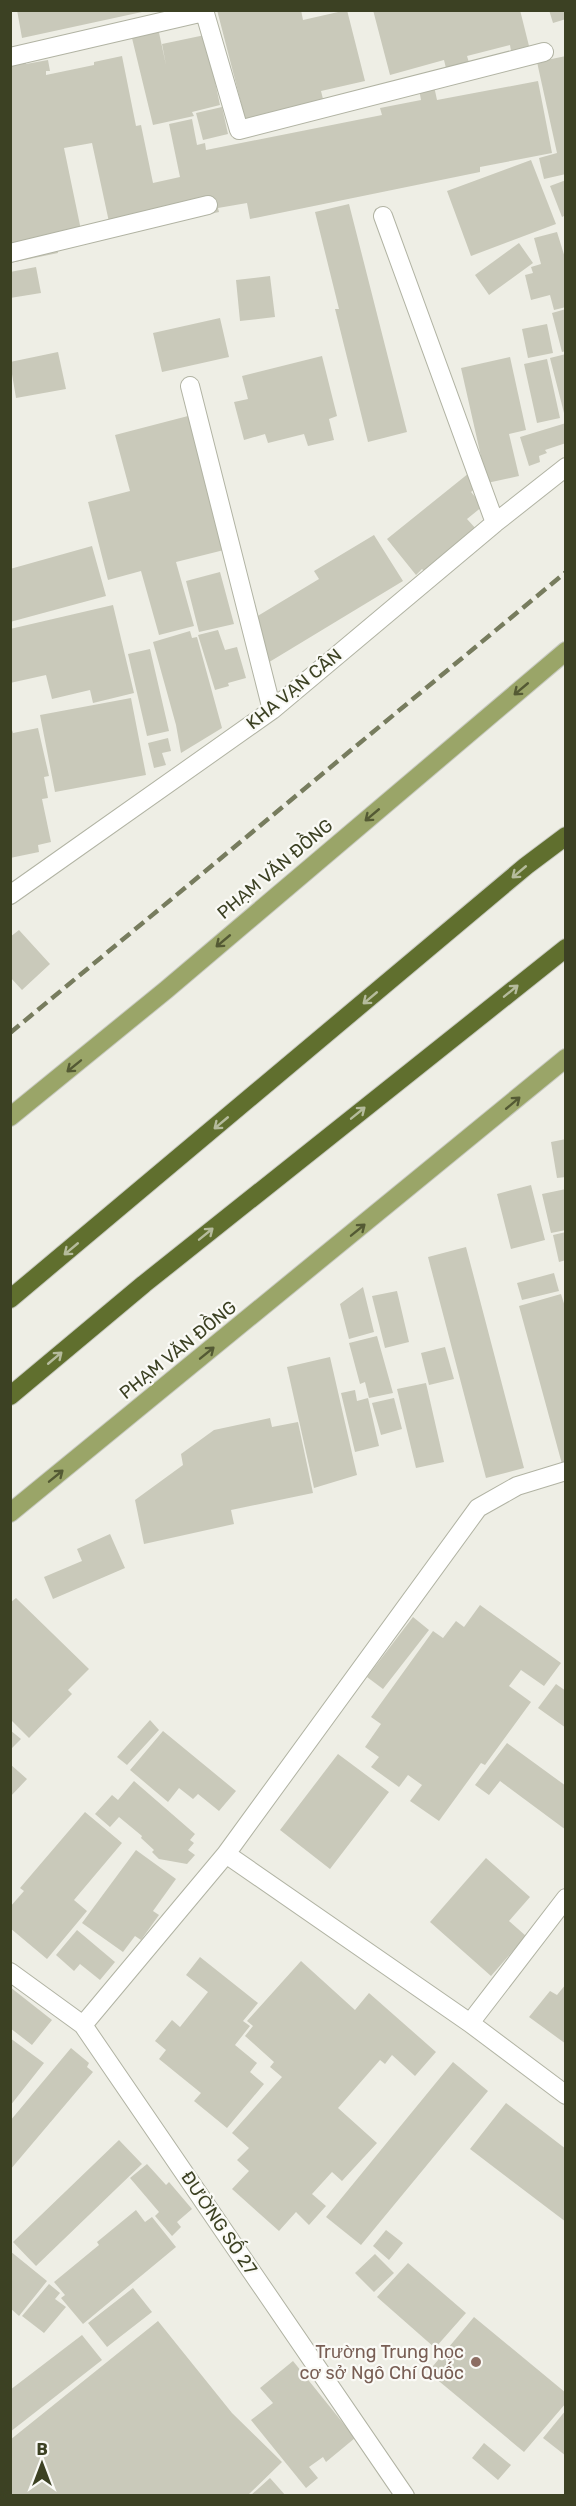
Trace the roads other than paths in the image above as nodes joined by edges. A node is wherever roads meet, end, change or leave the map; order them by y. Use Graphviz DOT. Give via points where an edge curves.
graph roads {
  1 [pos="204,11"];
  2 [pos="544,52"];
  3 [pos="10,57"];
  4 [pos="207,205"];
  5 [pos="383,216"];
  6 [pos="10,253"];
  7 [pos="190,386"];
  8 [pos="566,467"];
  9 [pos="495,523"];
  10 [pos="566,651"];
  11 [pos="272,710"];
  12 [pos="566,836"];
  13 [pos="10,896"];
  14 [pos="566,948"];
  15 [pos="566,1058"];
  16 [pos="10,1117"];
  17 [pos="10,1299"];
  18 [pos="10,1396"];
  19 [pos="566,1471"];
  20 [pos="10,1514"];
  21 [pos="226,1854"];
  22 [pos="566,1898"];
  23 [pos="10,1972"];
  24 [pos="470,2023"];
  25 [pos="83,2025"];
  26 [pos="566,2095"];
  27 [pos="405,2496"];
  1 -- 2 [label="street" via="238,130"];
  1 -- 3 [label="street"];
  4 -- 6 [label="street"];
  5 -- 9 [label="street"];
  7 -- 11 [label="street"];
  8 -- 9 [label="street, KHA VẠN CÂN"];
  9 -- 11 [label="street, KHA VẠN CÂN"];
  10 -- 16 [label="main road, PHẠM VĂN ĐỒNG, one-way"];
  11 -- 13 [label="street, KHA VẠN CÂN"];
  12 -- 17 [label="highway, one-way"];
  18 -- 14 [label="highway, one-way" via="144,1284"];
  20 -- 15 [label="main road, PHẠM VĂN ĐỒNG, one-way"];
  19 -- 21 [label="street" via="517,1486 478,1509"];
  21 -- 24 [label="street"];
  21 -- 25 [label="street"];
  22 -- 24 [label="street"];
  23 -- 25 [label="street, ĐƯỜNG SỐ 27"];
  24 -- 26 [label="street"];
  25 -- 27 [label="street, ĐƯỜNG SỐ 27"];
}
